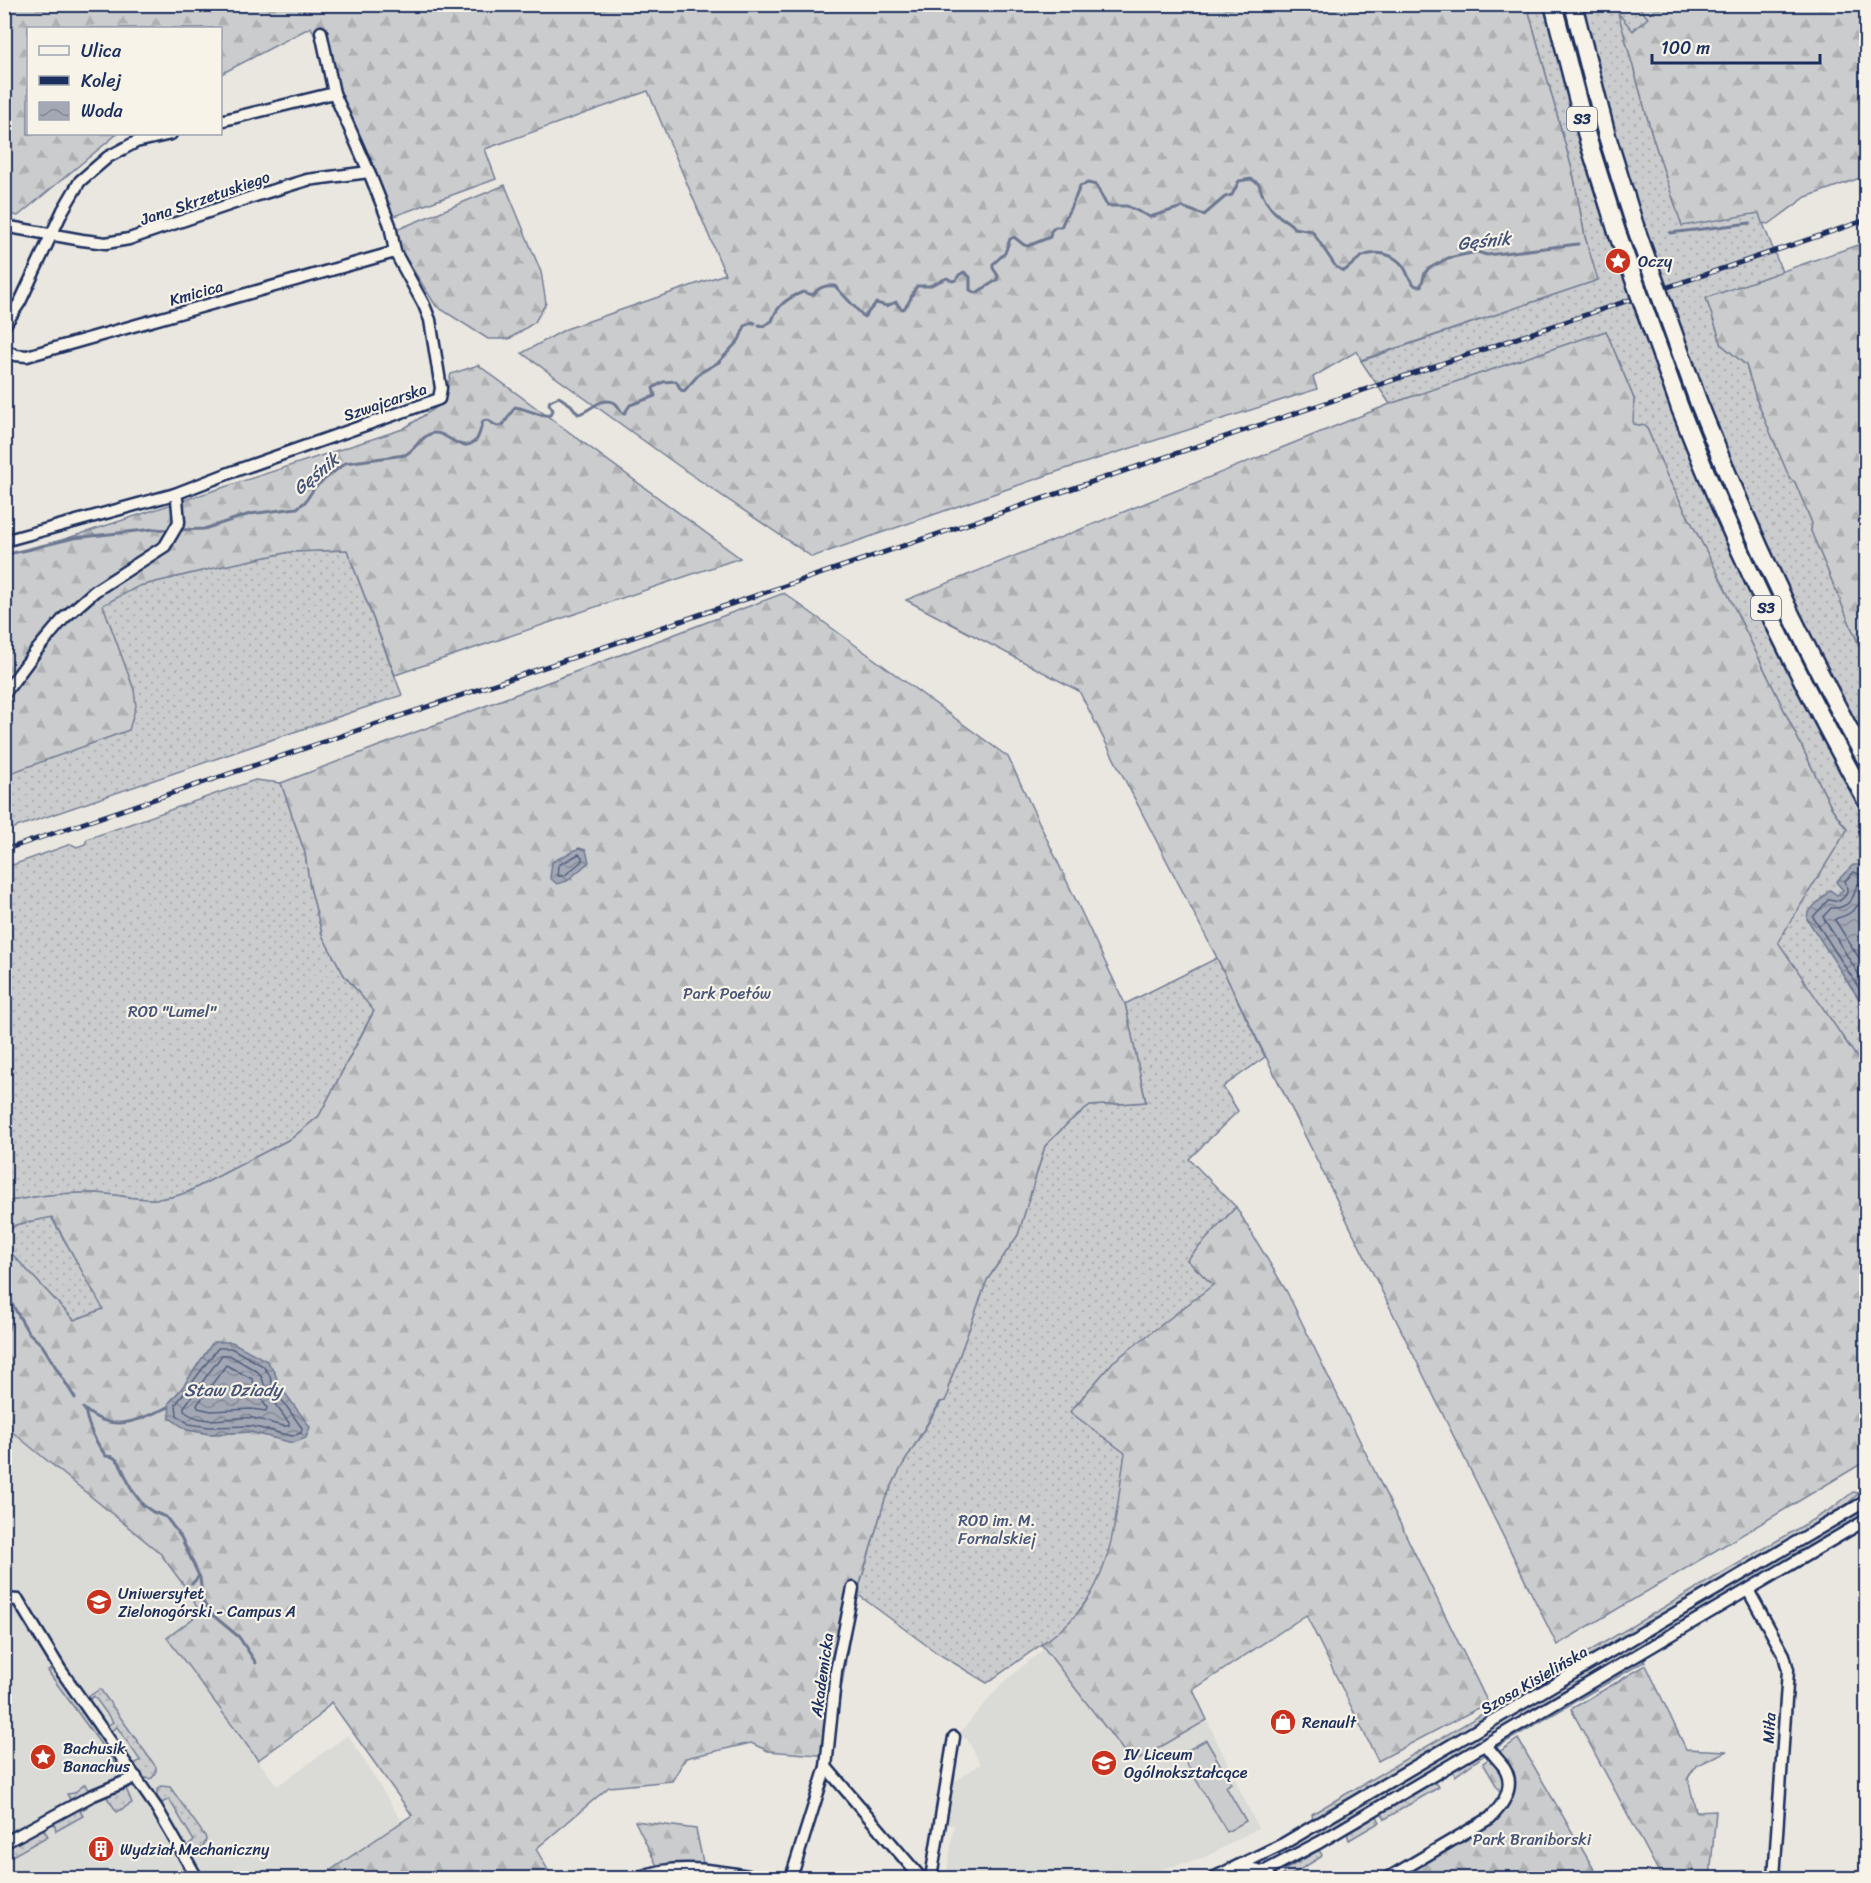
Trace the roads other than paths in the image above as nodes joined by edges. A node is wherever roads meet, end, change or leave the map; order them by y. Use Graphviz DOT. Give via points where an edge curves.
graph roads {
  1 [pos="1552,4"];
  2 [pos="1573,4"];
  3 [pos="321,32"];
  4 [pos="334,93"];
  5 [pos="222,121"];
  6 [pos="167,135"];
  7 [pos="369,172"];
  8 [pos="4,226"];
  9 [pos="51,235"];
  10 [pos="395,252"];
  11 [pos="4,326"];
  12 [pos="4,349"];
  13 [pos="175,494"];
  14 [pos="4,541"];
  15 [pos="4,694"];
  16 [pos="1866,760"];
  17 [pos="1866,800"];
  18 [pos="1866,1501"];
  19 [pos="1866,1520"];
  20 [pos="852,1588"];
  21 [pos="1748,1590"];
  22 [pos="4,1599"];
  23 [pos="954,1737"];
  24 [pos="1486,1744"];
  25 [pos="826,1767"];
  26 [pos="136,1777"];
  27 [pos="4,1843"];
  28 [pos="1272,1850"];
  29 [pos="1238,1866"];
  30 [pos="1269,1875"];
  31 [pos="197,1878"];
  32 [pos="638,1878"];
  33 [pos="759,1878"];
  34 [pos="791,1878"];
  35 [pos="921,1878"];
  36 [pos="931,1878"];
  37 [pos="1213,1878"];
  38 [pos="1252,1878"];
  39 [pos="1388,1878"];
  40 [pos="1774,1878"];
  1 -- 17 [label="highway, S3, bridge" via="1617,232 1680,408 1787,654"];
  2 -- 16 [label="highway, S3, bridge" via="1635,226 1698,401 1769,570"];
  3 -- 4 [label="street, Szwajcarska"];
  4 -- 5 [label="street"];
  4 -- 7 [label="street, Szwajcarska"];
  6 -- 9 [label="street" via="136,142 108,157 80,181"];
  7 -- 9 [label="street, Jana Skrzetuskiego" via="307,180 129,239 106,243"];
  7 -- 10 [label="street, Szwajcarska" via="390,225"];
  8 -- 9 [label="street, Jana Skrzetuskiego"];
  9 -- 11 [label="street" via="21,302"];
  10 -- 12 [label="street, Kmicica" via="27,356"];
  10 -- 13 [label="street, Szwajcarska" via="430,320 441,388 439,399"];
  13 -- 14 [label="street, Szwajcarska"];
  13 -- 15 [label="street" via="179,522 165,546 95,591 64,618"];
  18 -- 28 [label="street, Szosa Kisielińska"];
  19 -- 21 [label="street, Szosa Kisielińska"];
  20 -- 25 [label="street, Akademicka" via="836,1671"];
  21 -- 24 [label="street, Szosa Kisielińska"];
  21 -- 40 [label="street, Miła" via="1784,1655 1788,1670"];
  22 -- 26 [label="street" via="18,1600 60,1669"];
  23 -- 36 [label="street"];
  24 -- 30 [label="street, Szosa Kisielińska"];
  24 -- 39 [label="street" via="1509,1781 1500,1808 1490,1818"];
  25 -- 34 [label="street, Akademicka"];
  25 -- 35 [label="street"];
  26 -- 27 [label="street"];
  26 -- 31 [label="street"];
  28 -- 29 [label="street, Szosa Kisielińska"];
  28 -- 30 [label="street" via="1268,1856"];
  29 -- 30 [label="street"];
  29 -- 37 [label="street, Szosa Kisielińska"];
  30 -- 38 [label="street, Szosa Kisielińska"];
  32 -- 33 [label="street" via="693,1869"];
}
